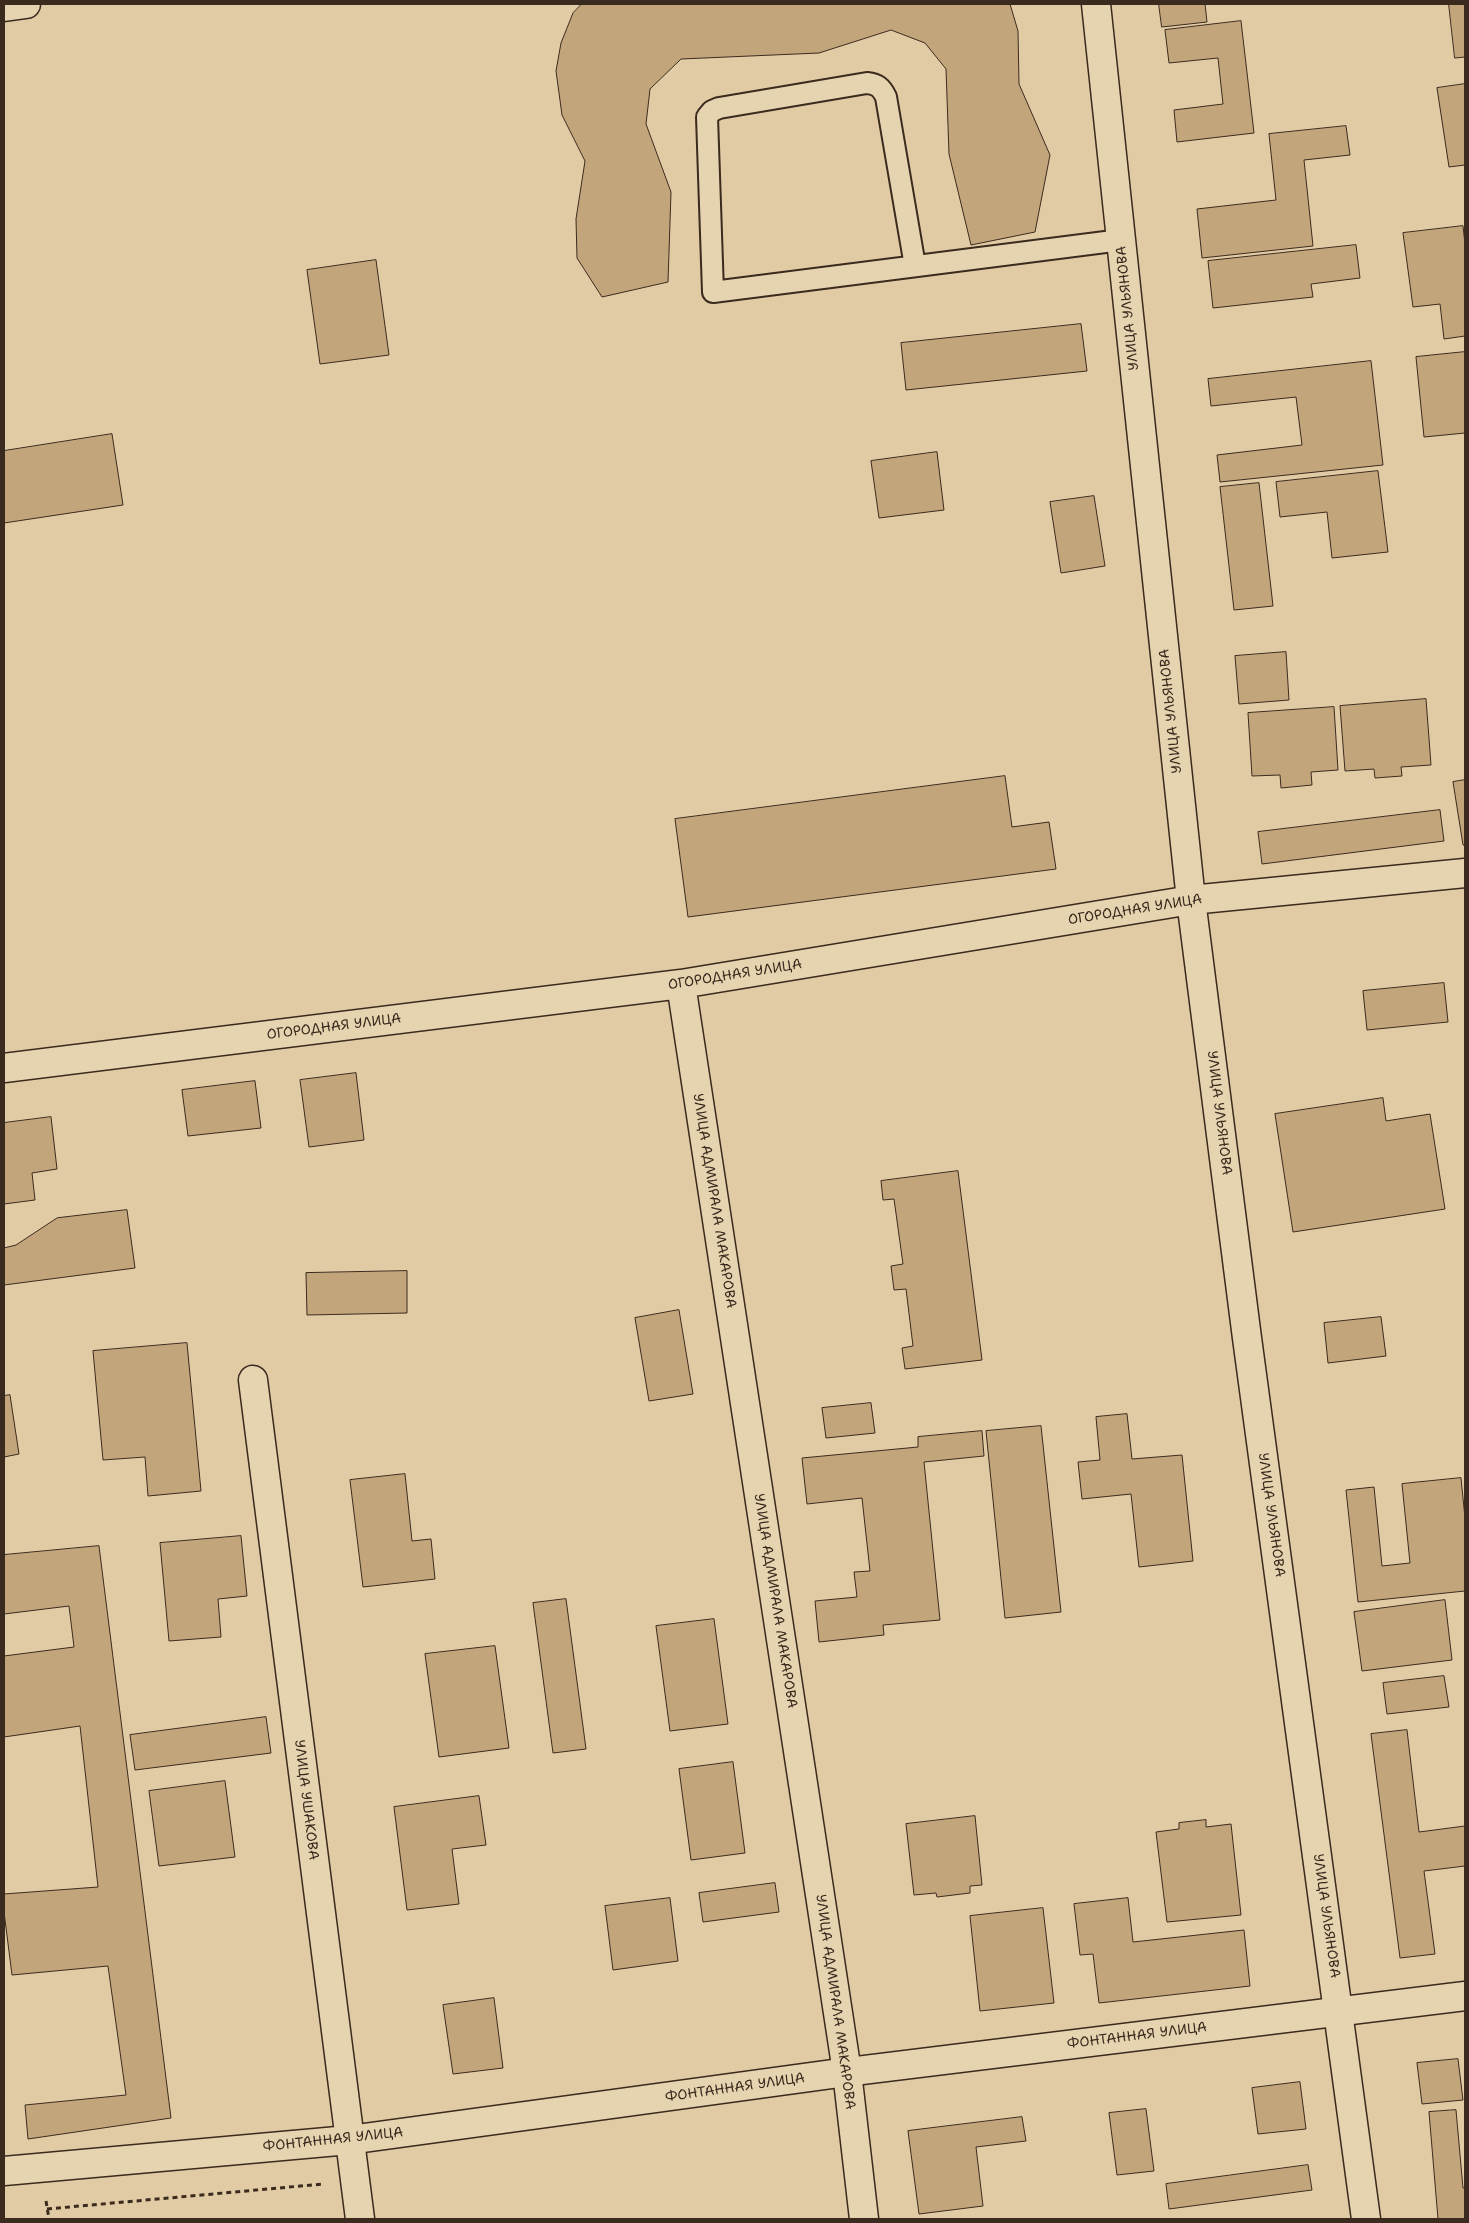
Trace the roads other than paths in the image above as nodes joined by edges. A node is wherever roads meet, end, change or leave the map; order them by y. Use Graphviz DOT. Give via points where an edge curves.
graph roads {
  1 [pos="26,4"];
  2 [pos="1096,4"];
  3 [pos="4,7"];
  4 [pos="1121,240"];
  5 [pos="915,266"];
  6 [pos="1465,872"];
  7 [pos="1191,900"];
  8 [pos="681,984"];
  9 [pos="4,1068"];
  10 [pos="252,1380"];
  11 [pos="1465,1996"];
  12 [pos="1339,2012"];
  13 [pos="846,2072"];
  14 [pos="349,2140"];
  15 [pos="4,2171"];
  16 [pos="360,2219"];
  17 [pos="864,2219"];
  18 [pos="1366,2219"];
  1 -- 3 [label="street"];
  2 -- 4 [label="street, УЛИЦА УЛЬЯНОВА"];
  4 -- 5 [label="lane"];
  4 -- 7 [label="street, УЛИЦА УЛЬЯНОВА"];
  5 -- 5 [label="lane" via="882,89 867,83 720,108 707,117 713,292"];
  6 -- 7 [label="street, ОГОРОДНАЯ УЛИЦА"];
  7 -- 8 [label="street, ОГОРОДНАЯ УЛИЦА"];
  7 -- 12 [label="street, УЛИЦА УЛЬЯНОВА"];
  8 -- 9 [label="street, ОГОРОДНАЯ УЛИЦА"];
  8 -- 13 [label="street, УЛИЦА АДМИРАЛА МАКАРОВА"];
  10 -- 14 [label="street, УЛИЦА УШАКОВА"];
  11 -- 12 [label="street, ФОНТАННАЯ УЛИЦА"];
  12 -- 13 [label="street, ФОНТАННАЯ УЛИЦА"];
  12 -- 18 [label="street, УЛИЦА УЛЬЯНОВА"];
  13 -- 14 [label="street, ФОНТАННАЯ УЛИЦА"];
  13 -- 17 [label="street, УЛИЦА АДМИРАЛА МАКАРОВА"];
  14 -- 15 [label="street, ФОНТАННАЯ УЛИЦА"];
  14 -- 16 [label="street, УЛИЦА УШАКОВА"];
}
